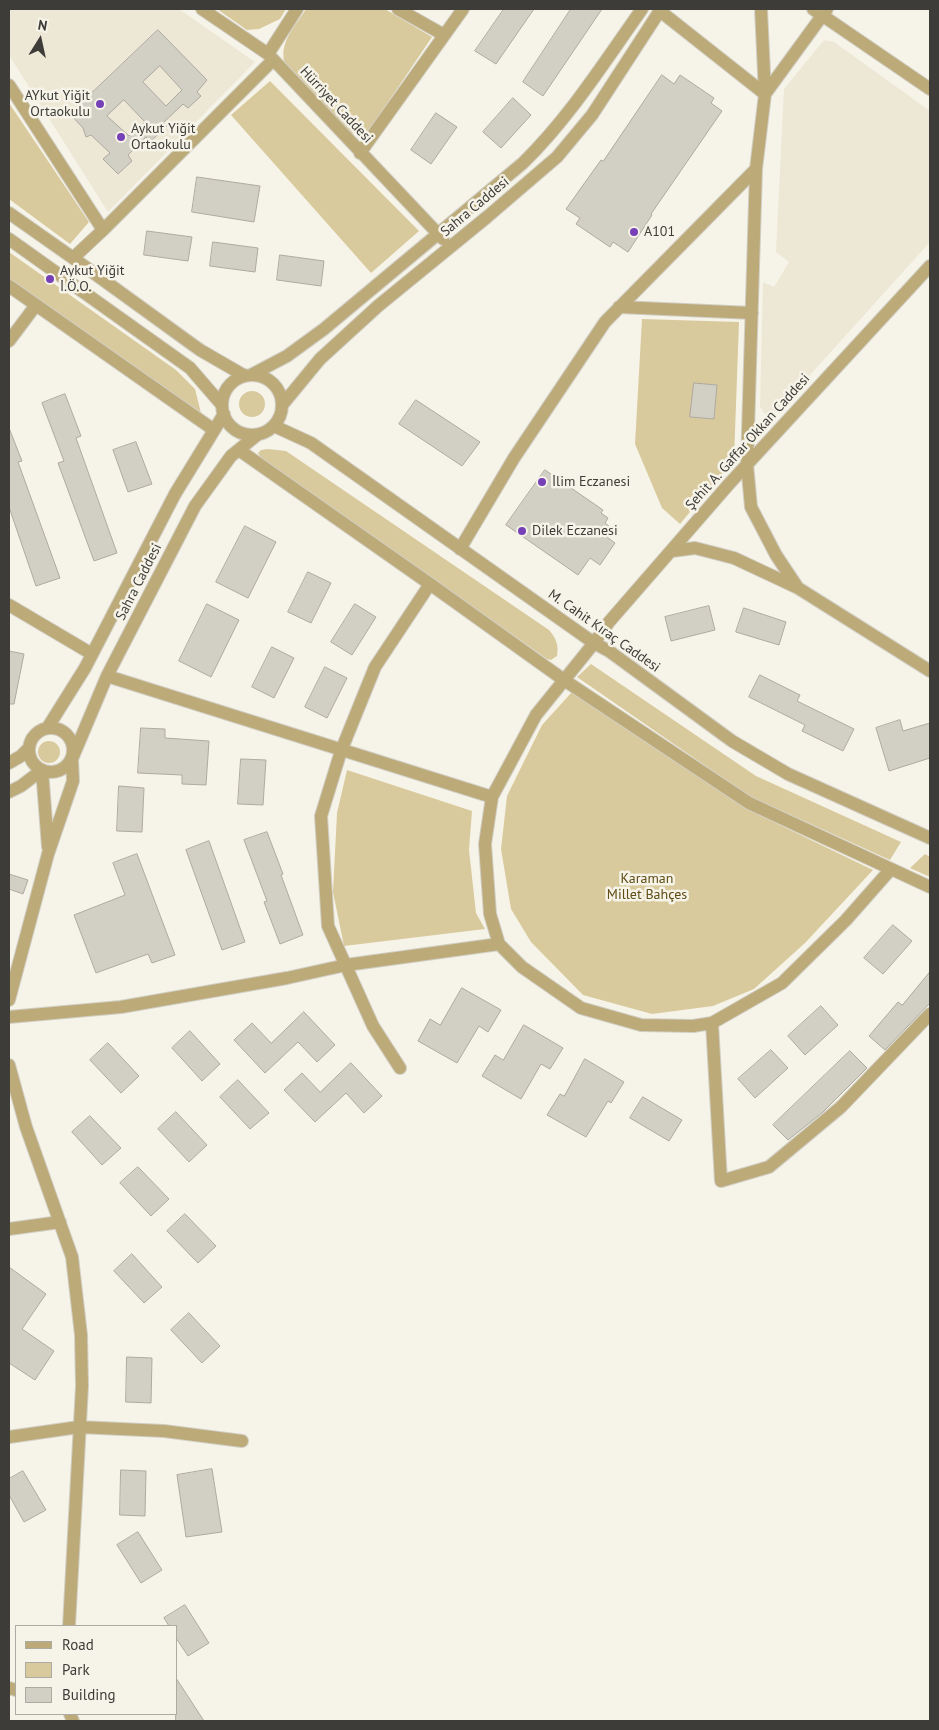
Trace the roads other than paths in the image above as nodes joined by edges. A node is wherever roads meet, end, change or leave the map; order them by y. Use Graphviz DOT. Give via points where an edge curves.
graph roads {
  1 [pos="297,9"];
  2 [pos="398,9"];
  3 [pos="463,9"];
  4 [pos="642,9"];
  5 [pos="761,9"];
  6 [pos="204,10"];
  7 [pos="660,10"];
  8 [pos="821,11"];
  9 [pos="444,35"];
  10 [pos="270,57"];
  11 [pos="9,85"];
  12 [pos="930,89"];
  13 [pos="765,94"];
  14 [pos="360,153"];
  15 [pos="756,169"];
  16 [pos="9,213"];
  17 [pos="103,230"];
  18 [pos="438,234"];
  19 [pos="9,239"];
  20 [pos="450,247"];
  21 [pos="74,258"];
  22 [pos="930,266"];
  23 [pos="9,286"];
  24 [pos="36,304"];
  25 [pos="619,307"];
  26 [pos="752,313"];
  27 [pos="9,341"];
  28 [pos="248,376"];
  29 [pos="283,404"];
  30 [pos="223,410"];
  31 [pos="274,426"];
  32 [pos="214,430"];
  33 [pos="258,435"];
  34 [pos="239,450"];
  35 [pos="747,464"];
  36 [pos="460,548"];
  37 [pos="672,551"];
  38 [pos="430,584"];
  39 [pos="798,588"];
  40 [pos="9,605"];
  41 [pos="594,643"];
  42 [pos="92,654"];
  43 [pos="930,671"];
  44 [pos="107,676"];
  45 [pos="564,680"];
  46 [pos="48,728"];
  47 [pos="28,749"];
  48 [pos="341,751"];
  49 [pos="72,760"];
  50 [pos="9,763"];
  51 [pos="42,770"];
  52 [pos="9,792"];
  53 [pos="492,797"];
  54 [pos="930,838"];
  55 [pos="48,854"];
  56 [pos="891,869"];
  57 [pos="930,887"];
  58 [pos="499,944"];
  59 [pos="346,965"];
  60 [pos="9,1000"];
  61 [pos="930,1014"];
  62 [pos="9,1017"];
  63 [pos="712,1022"];
  64 [pos="9,1065"];
  65 [pos="400,1068"];
  66 [pos="60,1222"];
  67 [pos="9,1229"];
  68 [pos="79,1428"];
  69 [pos="9,1437"];
  70 [pos="242,1441"];
  71 [pos="69,1625"];
  1 -- 10 [label="street"];
  2 -- 9 [label="street"];
  3 -- 9 [label="street"];
  4 -- 18 [label="street, Sahra Caddesi" via="539,148"];
  5 -- 13 [label="street"];
  6 -- 10 [label="street, Hürriyet Caddesi"];
  7 -- 13 [label="street"];
  7 -- 20 [label="street, Sahra Caddesi" via="574,138 557,157"];
  8 -- 12 [label="street"];
  8 -- 13 [label="street"];
  9 -- 14 [label="street"];
  10 -- 14 [label="street, Hürriyet Caddesi"];
  10 -- 17 [label="street"];
  11 -- 17 [label="street"];
  13 -- 15 [label="street"];
  14 -- 18 [label="street, Hürriyet Caddesi"];
  15 -- 25 [label="street"];
  15 -- 26 [label="street"];
  16 -- 21 [label="street"];
  17 -- 21 [label="street"];
  18 -- 20 [label="street, Hürriyet Caddesi"];
  18 -- 28 [label="street, Sahra Caddesi" via="324,329 287,356"];
  19 -- 30 [label="street" via="190,368"];
  20 -- 29 [label="street, Sahra Caddesi" via="320,359"];
  21 -- 28 [label="street" via="200,350"];
  22 -- 35 [label="street, Şehit A. Gaffar Okkan Caddesi"];
  23 -- 24 [label="street"];
  24 -- 27 [label="street"];
  24 -- 32 [label="street"];
  25 -- 26 [label="street"];
  25 -- 36 [label="street" via="605,322 514,458"];
  26 -- 35 [label="street"];
  28 -- 29 [label="street" via="269,380 281,395"];
  28 -- 30 [label="street" via="234,381 228,388"];
  29 -- 31 [label="street"];
  30 -- 32 [label="street, Sahra Caddesi"];
  30 -- 33 [label="street" via="233,428 241,433"];
  31 -- 33 [label="street"];
  31 -- 36 [label="street, M. Cahit Kıraç Caddesi" via="311,443"];
  32 -- 42 [label="street, Sahra Caddesi" via="175,494"];
  33 -- 34 [label="street, Sahra Caddesi"];
  34 -- 38 [label="street"];
  34 -- 44 [label="street, Sahra Caddesi" via="231,456 195,506"];
  35 -- 37 [label="street, Şehit A. Gaffar Okkan Caddesi"];
  35 -- 39 [label="street" via="751,507"];
  36 -- 41 [label="street, M. Cahit Kıraç Caddesi"];
  37 -- 39 [label="street" via="695,548 714,552"];
  37 -- 41 [label="street, Şehit A. Gaffar Okkan Caddesi"];
  38 -- 45 [label="street"];
  38 -- 48 [label="street" via="374,668"];
  39 -- 43 [label="street"];
  40 -- 42 [label="street"];
  41 -- 45 [label="street, Şehit A. Gaffar Okkan Caddesi"];
  41 -- 54 [label="street, M. Cahit Kıraç Caddesi" via="732,741 788,774"];
  42 -- 46 [label="street, Sahra Caddesi"];
  44 -- 48 [label="street"];
  44 -- 49 [label="street, Sahra Caddesi"];
  45 -- 53 [label="street, Şehit A. Gaffar Okkan Caddesi" via="536,715"];
  45 -- 56 [label="street" via="748,803"];
  46 -- 47 [label="street, Sahra Caddesi" via="34,735"];
  46 -- 49 [label="street" via="67,734 73,746"];
  47 -- 50 [label="street, Sahra Caddesi"];
  47 -- 51 [label="street" via="32,762"];
  48 -- 53 [label="street"];
  48 -- 59 [label="street" via="321,816 328,926"];
  49 -- 51 [label="street" via="56,772"];
  49 -- 55 [label="street" via="73,781"];
  51 -- 52 [label="street"];
  51 -- 55 [label="street"];
  53 -- 58 [label="street, Şehit A. Gaffar Okkan Caddesi" via="485,844 490,914"];
  55 -- 60 [label="street"];
  56 -- 57 [label="street"];
  56 -- 63 [label="street" via="846,920 782,983"];
  58 -- 59 [label="street"];
  58 -- 63 [label="street" via="522,967 581,1008 641,1025 693,1026"];
  59 -- 62 [label="street" via="121,1007"];
  59 -- 65 [label="street" via="373,1026"];
  61 -- 63 [label="street" via="841,1107 769,1167 721,1181"];
  64 -- 66 [label="street" via="26,1127"];
  66 -- 67 [label="street"];
  66 -- 68 [label="street" via="72,1257 81,1335"];
  68 -- 69 [label="street"];
  68 -- 70 [label="street" via="164,1431"];
  68 -- 71 [label="street"];
}
